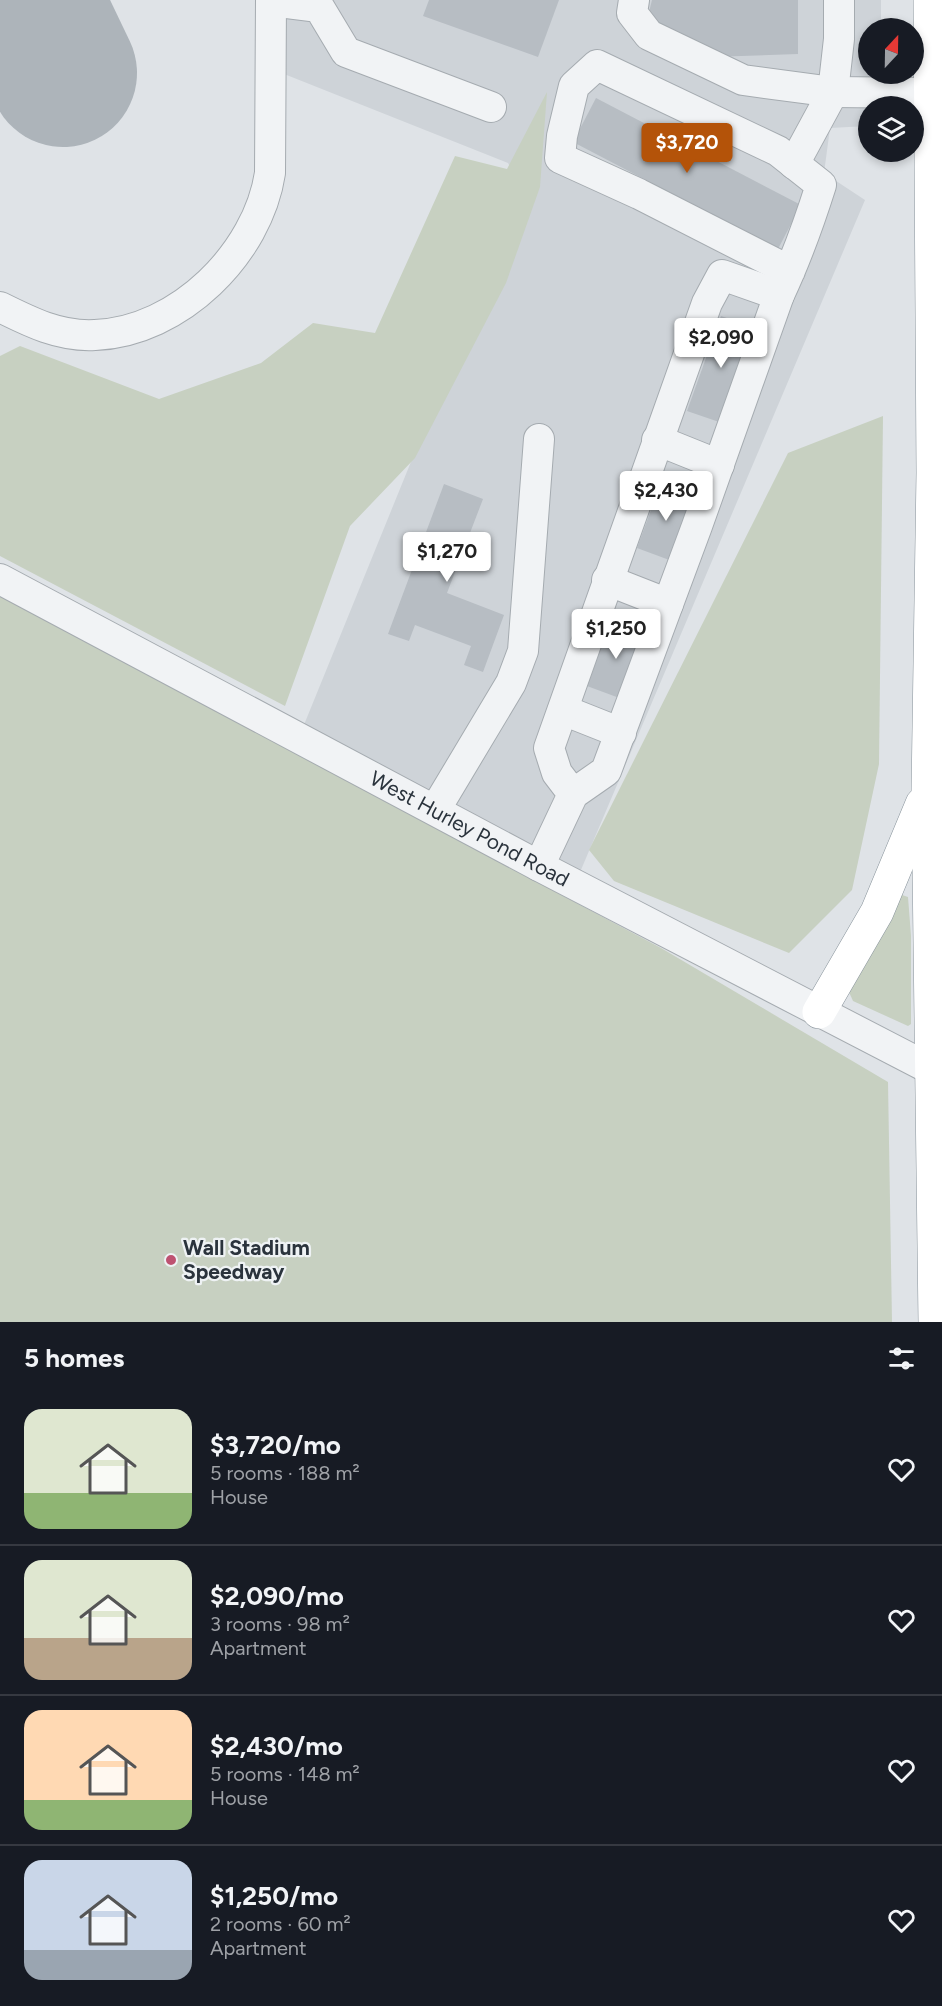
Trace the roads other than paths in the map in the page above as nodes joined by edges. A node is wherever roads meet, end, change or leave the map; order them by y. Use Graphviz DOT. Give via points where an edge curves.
graph roads {
  1 [pos="634,0"];
  2 [pos="839,0"];
  3 [pos="930,0"];
  4 [pos="271,1"];
  5 [pos="833,92"];
  6 [pos="931,93"];
  7 [pos="491,107"];
  8 [pos="794,164"];
  9 [pos="785,283"];
  10 [pos="0,307"];
  11 [pos="539,439"];
  12 [pos="657,440"];
  13 [pos="719,465"];
  14 [pos="0,579"];
  15 [pos="608,580"];
  16 [pos="668,604"];
  17 [pos="563,710"];
  18 [pos="621,734"];
  19 [pos="928,791"];
  20 [pos="573,794"];
  21 [pos="435,810"];
  22 [pos="539,866"];
  23 [pos="819,1012"];
  24 [pos="937,1073"];
  25 [pos="935,1322"];
  1 -- 5 [label="street" via="632,13 649,35 742,80"];
  2 -- 5 [label="street"];
  3 -- 6 [label="highway"];
  4 -- 7 [label="street" via="319,7 346,52"];
  4 -- 10 [label="street" via="267,193 252,228 213,279 161,317 95,336 65,334"];
  5 -- 6 [label="street"];
  5 -- 8 [label="street"];
  6 -- 19 [label="highway" via="933,473"];
  8 -- 9 [label="street" via="821,185"];
  8 -- 9 [label="street" via="778,151 726,124 597,65 574,86 560,158 639,194"];
  9 -- 12 [label="street" via="722,275 707,303"];
  9 -- 13 [label="street"];
  11 -- 21 [label="street" via="524,651 511,683"];
  12 -- 13 [label="street"];
  12 -- 15 [label="street"];
  13 -- 16 [label="street"];
  14 -- 21 [label="street, West Hurley Pond Road"];
  15 -- 16 [label="street"];
  15 -- 17 [label="street"];
  16 -- 18 [label="street"];
  17 -- 18 [label="street"];
  17 -- 20 [label="street" via="549,748 557,773"];
  18 -- 20 [label="street" via="606,771"];
  19 -- 23 [label="highway" via="877,912"];
  19 -- 24 [label="highway"];
  20 -- 22 [label="street"];
  21 -- 22 [label="street, West Hurley Pond Road"];
  22 -- 23 [label="street, West Hurley Pond Road"];
  23 -- 24 [label="street, West Hurley Pond Road"];
  24 -- 25 [label="highway"];
}
